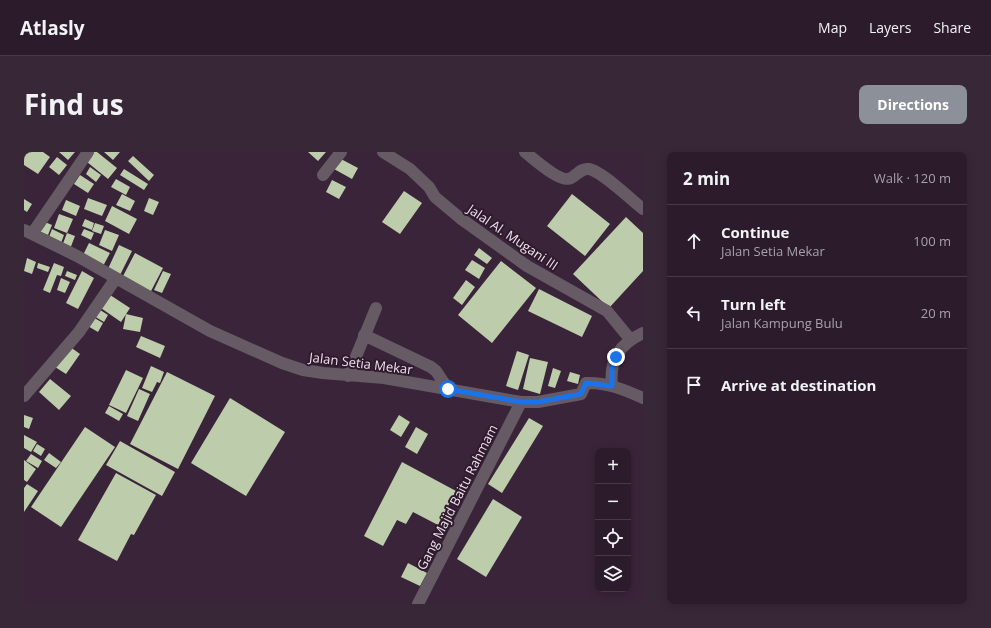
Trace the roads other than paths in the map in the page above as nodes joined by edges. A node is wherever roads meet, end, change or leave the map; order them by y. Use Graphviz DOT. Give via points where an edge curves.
graph roads {
  1 [pos="88,152"];
  2 [pos="341,152"];
  3 [pos="383,152"];
  4 [pos="525,152"];
  5 [pos="322,175"];
  6 [pos="643,209"];
  7 [pos="28,232"];
  8 [pos="116,278"];
  9 [pos="376,308"];
  10 [pos="643,333"];
  11 [pos="364,335"];
  12 [pos="630,339"];
  13 [pos="348,376"];
  14 [pos="612,386"];
  15 [pos="448,389"];
  16 [pos="24,396"];
  17 [pos="643,398"];
  18 [pos="521,402"];
  19 [pos="418,604"];
  1 -- 7 [label="street"];
  2 -- 5 [label="street"];
  3 -- 12 [label="street, Jalal Al. Mugani III" via="410,169 429,187 435,197 460,218 527,266 607,310"];
  4 -- 6 [label="street" via="561,179 570,179 581,170 598,172"];
  7 -- 8 [label="street, Jalan Setia Mekar"];
  8 -- 13 [label="street, Jalan Setia Mekar" via="210,331 262,356 303,370"];
  8 -- 16 [label="street" via="79,332"];
  9 -- 11 [label="street"];
  10 -- 12 [label="street"];
  11 -- 13 [label="street"];
  11 -- 15 [label="street" via="431,367"];
  12 -- 14 [label="street" via="621,347 616,357"];
  13 -- 15 [label="street, Jalan Setia Mekar" via="384,378"];
  14 -- 17 [label="street, Jalan Setia Mekar"];
  14 -- 18 [label="street, Jalan Setia Mekar" via="586,383 581,394 538,402"];
  15 -- 18 [label="street, Jalan Setia Mekar"];
  18 -- 19 [label="street, Gang Majid Baitu Rahmam"];
}
